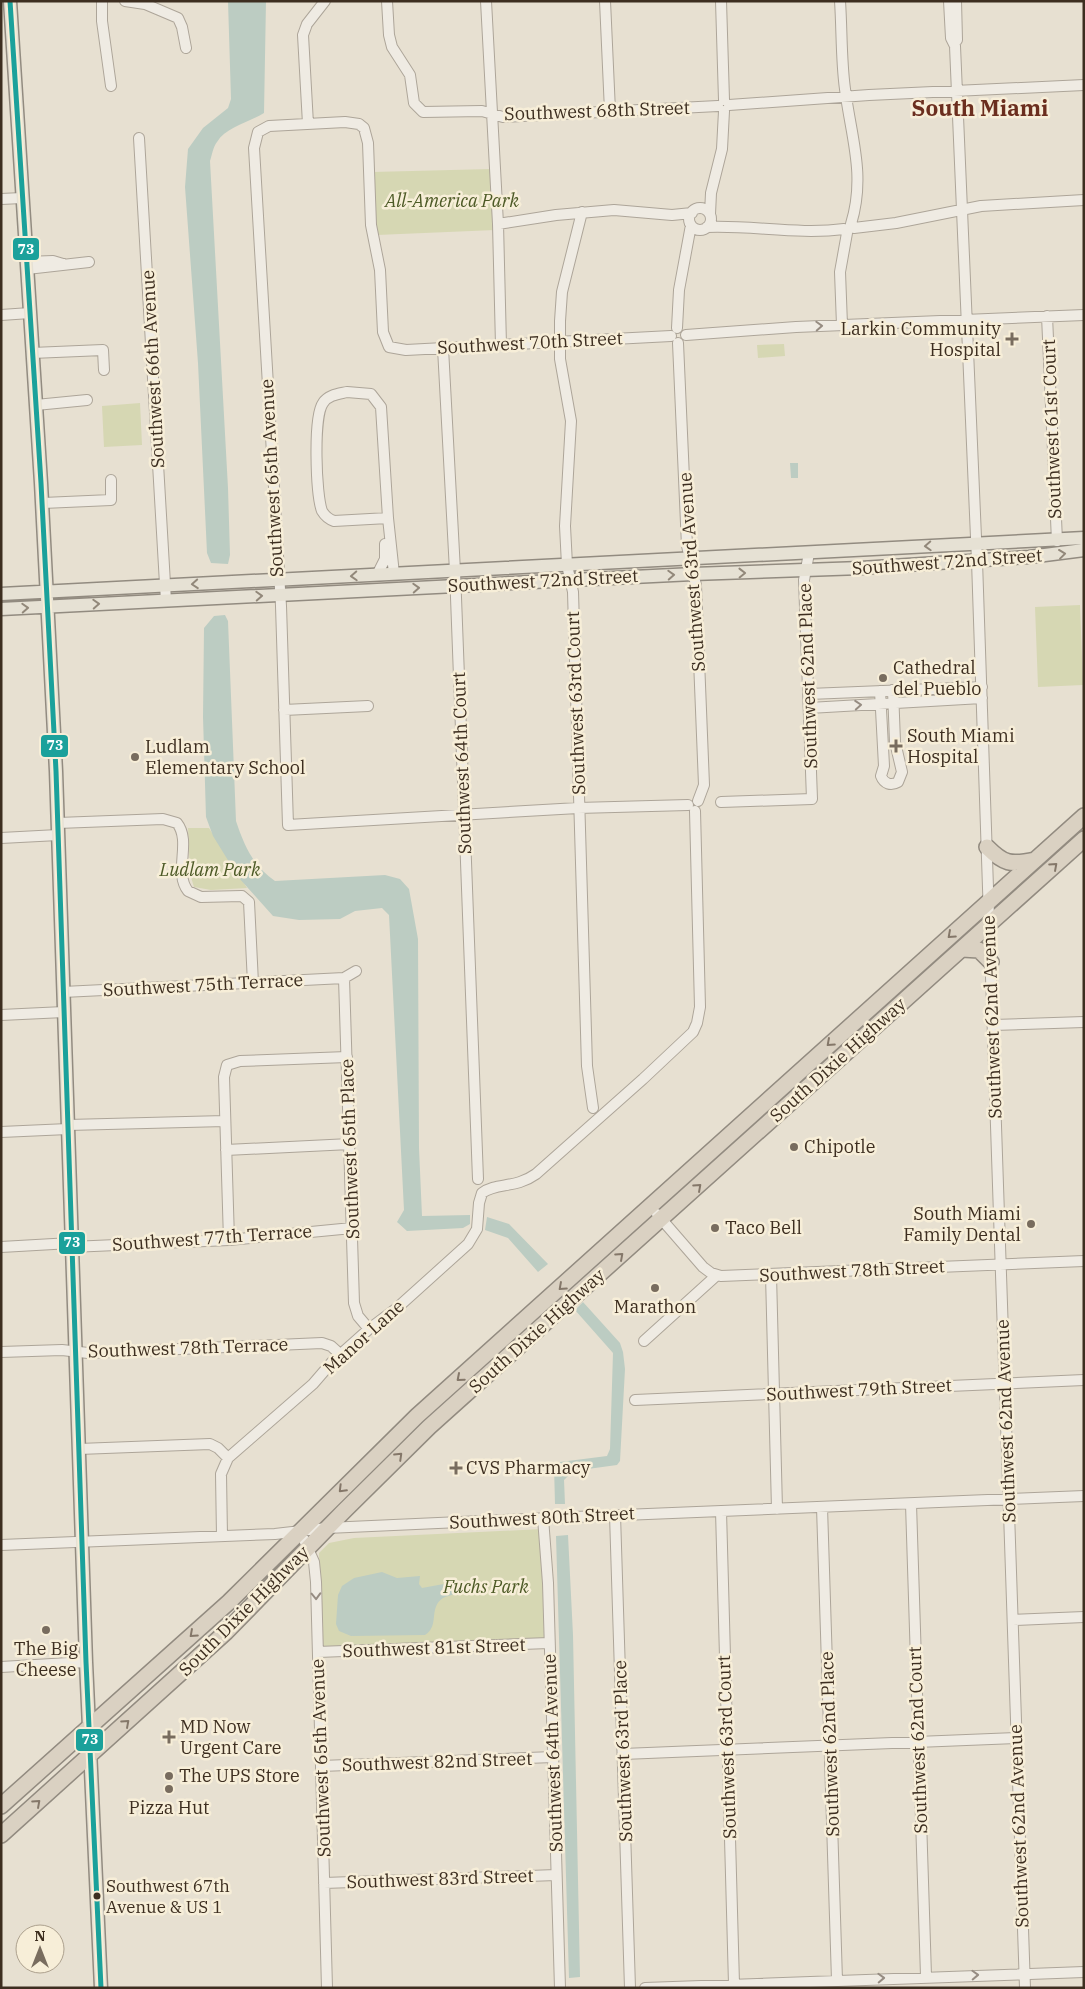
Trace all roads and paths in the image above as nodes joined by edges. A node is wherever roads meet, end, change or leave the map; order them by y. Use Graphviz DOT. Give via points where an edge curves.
graph roads {
  1 [pos="10,1"];
  2 [pos="102,1"];
  3 [pos="125,1"];
  4 [pos="325,1"];
  5 [pos="387,1"];
  6 [pos="486,1"];
  7 [pos="605,1"];
  8 [pos="721,1"];
  9 [pos="840,1"];
  10 [pos="949,1"];
  11 [pos="956,1"];
  12 [pos="153,4"];
  13 [pos="6,24"];
  14 [pos="954,46"];
  15 [pos="186,48"];
  16 [pos="1084,85"];
  17 [pos="111,86"];
  18 [pos="956,91"];
  19 [pos="846,98"];
  20 [pos="724,106"];
  21 [pos="610,111"];
  22 [pos="492,114"];
  23 [pos="308,124"];
  24 [pos="139,138"];
  25 [pos="712,193"];
  26 [pos="22,198"];
  27 [pos="1,199"];
  28 [pos="1084,200"];
  29 [pos="962,209"];
  30 [pos="582,212"];
  31 [pos="711,215"];
  32 [pos="693,217"];
  33 [pos="498,224"];
  34 [pos="733,225"];
  35 [pos="705,228"];
  36 [pos="849,229"];
  37 [pos="688,248"];
  38 [pos="89,262"];
  39 [pos="27,266"];
  40 [pos="30,313"];
  41 [pos="1,315"];
  42 [pos="1084,315"];
  43 [pos="1047,316"];
  44 [pos="966,320"];
  45 [pos="842,325"];
  46 [pos="678,336"];
  47 [pos="560,342"];
  48 [pos="501,345"];
  49 [pos="443,348"];
  50 [pos="32,353"];
  51 [pos="104,370"];
  52 [pos="87,400"];
  53 [pos="36,405"];
  54 [pos="111,480"];
  55 [pos="42,504"];
  56 [pos="388,518"];
  57 [pos="389,532"];
  58 [pos="1084,538"];
  59 [pos="1057,541"];
  60 [pos="976,544"];
  61 [pos="1084,550"];
  62 [pos="809,553"];
  63 [pos="690,558"];
  64 [pos="977,561"];
  65 [pos="566,565"];
  66 [pos="455,571"];
  67 [pos="804,571"];
  68 [pos="394,574"];
  69 [pos="693,574"];
  70 [pos="377,575"];
  71 [pos="278,580"];
  72 [pos="570,580"];
  73 [pos="166,586"];
  74 [pos="456,586"];
  75 [pos="47,591"];
  76 [pos="1,594"];
  77 [pos="280,595"];
  78 [pos="166,601"];
  79 [pos="48,607"];
  80 [pos="1,609"];
  81 [pos="982,687"];
  82 [pos="893,690"];
  83 [pos="880,691"];
  84 [pos="809,694"];
  85 [pos="982,698"];
  86 [pos="881,703"];
  87 [pos="893,703"];
  88 [pos="368,706"];
  89 [pos="809,708"];
  90 [pos="284,710"];
  91 [pos="884,766"];
  92 [pos="900,767"];
  93 [pos="721,802"];
  94 [pos="694,806"];
  95 [pos="578,808"];
  96 [pos="463,815"];
  97 [pos="1084,816"];
  98 [pos="58,829"];
  99 [pos="1,838"];
  100 [pos="1084,840"];
  101 [pos="987,846"];
  102 [pos="1035,860"];
  103 [pos="988,902"];
  104 [pos="989,924"];
  105 [pos="962,949"];
  106 [pos="991,962"];
  107 [pos="356,971"];
  108 [pos="344,978"];
  109 [pos="253,983"];
  110 [pos="63,992"];
  111 [pos="64,1012"];
  112 [pos="1,1015"];
  113 [pos="1084,1022"];
  114 [pos="993,1025"];
  115 [pos="347,1058"];
  116 [pos="592,1108"];
  117 [pos="225,1121"];
  118 [pos="68,1127"];
  119 [pos="1,1132"];
  120 [pos="350,1144"];
  121 [pos="226,1150"];
  122 [pos="478,1179"];
  123 [pos="649,1206"];
  124 [pos="661,1219"];
  125 [pos="352,1228"];
  126 [pos="477,1231"];
  127 [pos="230,1240"];
  128 [pos="71,1245"];
  129 [pos="1,1246"];
  130 [pos="1084,1261"];
  131 [pos="1001,1264"];
  132 [pos="771,1274"];
  133 [pos="717,1275"];
  134 [pos="369,1329"];
  135 [pos="510,1334"];
  136 [pos="644,1341"];
  137 [pos="1,1352"];
  138 [pos="76,1352"];
  139 [pos="341,1355"];
  140 [pos="1084,1380"];
  141 [pos="480,1382"];
  142 [pos="1005,1383"];
  143 [pos="774,1394"];
  144 [pos="635,1400"];
  145 [pos="79,1449"];
  146 [pos="228,1458"];
  147 [pos="1084,1496"];
  148 [pos="1009,1500"];
  149 [pos="910,1504"];
  150 [pos="822,1507"];
  151 [pos="777,1509"];
  152 [pos="721,1511"];
  153 [pos="615,1515"];
  154 [pos="543,1518"];
  155 [pos="327,1528"];
  156 [pos="300,1531"];
  157 [pos="222,1536"];
  158 [pos="82,1542"];
  159 [pos="1,1545"];
  160 [pos="307,1549"];
  161 [pos="1084,1617"];
  162 [pos="1013,1620"];
  163 [pos="549,1643"];
  164 [pos="318,1652"];
  165 [pos="86,1662"];
  166 [pos="1,1667"];
  167 [pos="88,1728"];
  168 [pos="1016,1738"];
  169 [pos="918,1742"];
  170 [pos="830,1746"];
  171 [pos="727,1750"];
  172 [pos="623,1754"];
  173 [pos="90,1756"];
  174 [pos="553,1757"];
  175 [pos="321,1766"];
  176 [pos="1,1806"];
  177 [pos="1,1835"];
  178 [pos="556,1875"];
  179 [pos="324,1883"];
  180 [pos="1084,1972"];
  181 [pos="1025,1973"];
  182 [pos="926,1976"];
  183 [pos="837,1980"];
  184 [pos="734,1984"];
  185 [pos="101,1988"];
  186 [pos="328,1988"];
  187 [pos="560,1988"];
  188 [pos="630,1988"];
  189 [pos="645,1988"];
  190 [pos="1025,1988"];
  1 -- 13 [label="main road"];
  2 -- 17 [label="street" via="101,16"];
  3 -- 12 [label="street"];
  4 -- 23 [label="street" via="303,34"];
  5 -- 22 [label="street, Southwest 68th Street" via="390,43 410,75 417,109 431,114"];
  6 -- 22 [label="street"];
  7 -- 21 [label="street"];
  8 -- 20 [label="street"];
  9 -- 19 [label="street"];
  10 -- 14 [label="street, Southwest 62nd Avenue"];
  11 -- 14 [label="street, Southwest 62nd Avenue" via="958,37"];
  12 -- 15 [label="street" via="178,18"];
  13 -- 26 [label="main road"];
  14 -- 18 [label="street, Southwest 62nd Avenue"];
  16 -- 18 [label="street, Southwest 68th Street"];
  18 -- 19 [label="street, Southwest 68th Street"];
  18 -- 29 [label="street, Southwest 62nd Avenue"];
  19 -- 20 [label="street, Southwest 68th Street"];
  19 -- 36 [label="street" via="858,169 857,198"];
  20 -- 21 [label="street, Southwest 68th Street"];
  20 -- 25 [label="street" via="722,149"];
  21 -- 22 [label="street, Southwest 68th Street" via="503,117"];
  22 -- 33 [label="street"];
  23 -- 49 [label="street, Southwest 70th Street" via="345,122 362,126 367,137 383,332 389,347 401,351"];
  23 -- 71 [label="street, Southwest 65th Avenue" via="274,125 258,132 254,148"];
  24 -- 73 [label="street, Southwest 66th Avenue"];
  25 -- 31 [label="street"];
  25 -- 32 [label="street"];
  26 -- 27 [label="street"];
  26 -- 39 [label="main road"];
  28 -- 29 [label="street"];
  29 -- 36 [label="street" via="903,222"];
  29 -- 44 [label="street, Southwest 62nd Avenue"];
  30 -- 32 [label="street" via="624,210"];
  30 -- 33 [label="street"];
  30 -- 47 [label="street, Southwest 63rd Court" via="562,292"];
  31 -- 32 [label="street" via="706,210"];
  31 -- 34 [label="street"];
  31 -- 35 [label="street, Southwest 63rd Avenue"];
  32 -- 35 [label="street"];
  32 -- 37 [label="street, Southwest 63rd Avenue"];
  33 -- 48 [label="street"];
  34 -- 35 [label="street"];
  34 -- 36 [label="street" via="794,230"];
  35 -- 37 [label="street, Southwest 63rd Avenue"];
  36 -- 45 [label="street" via="840,272"];
  37 -- 46 [label="street, Southwest 63rd Avenue" via="680,283"];
  38 -- 39 [label="street" via="63,264 54,260"];
  39 -- 40 [label="main road"];
  40 -- 41 [label="street"];
  40 -- 50 [label="main road"];
  42 -- 43 [label="street, Southwest 70th Street"];
  43 -- 44 [label="street, Southwest 70th Street"];
  43 -- 59 [label="street, Southwest 61st Court"];
  44 -- 45 [label="street, Southwest 70th Street"];
  44 -- 60 [label="street, Southwest 62nd Avenue"];
  46 -- 45 [label="street, Southwest 70th Street, one-way"];
  46 -- 47 [label="street, Southwest 70th Street"];
  46 -- 63 [label="street, Southwest 63rd Avenue"];
  47 -- 48 [label="street, Southwest 70th Street"];
  47 -- 65 [label="street, Southwest 63rd Court" via="571,421 565,512"];
  48 -- 49 [label="street, Southwest 70th Street"];
  49 -- 66 [label="street, Southwest 64th Court"];
  50 -- 51 [label="street" via="103,350"];
  50 -- 53 [label="main road"];
  52 -- 53 [label="street"];
  53 -- 55 [label="main road"];
  54 -- 55 [label="street" via="112,500"];
  55 -- 75 [label="main road"];
  56 -- 56 [label="street" via="334,521 322,511 317,420 323,403 332,396 347,392 367,393 375,397 381,407"];
  56 -- 57 [label="street"];
  57 -- 68 [label="street"];
  57 -- 70 [label="street" via="385,535 385,559"];
  58 -- 59 [label="main road, Southwest 72nd Street"];
  59 -- 60 [label="main road, Southwest 72nd Street"];
  60 -- 62 [label="main road, Southwest 72nd Street, one-way"];
  60 -- 64 [label="street, Southwest 62nd Avenue"];
  64 -- 61 [label="main road, Southwest 72nd Street, one-way"];
  62 -- 63 [label="main road, Southwest 72nd Street"];
  62 -- 67 [label="street, Southwest 62nd Place"];
  63 -- 65 [label="main road, Southwest 72nd Street"];
  63 -- 69 [label="street, Southwest 63rd Avenue"];
  64 -- 67 [label="main road, Southwest 72nd Street"];
  64 -- 81 [label="street, Southwest 62nd Avenue"];
  65 -- 66 [label="main road, Southwest 72nd Street"];
  65 -- 72 [label="street, Southwest 63rd Court"];
  66 -- 68 [label="main road, Southwest 72nd Street"];
  66 -- 74 [label="street, Southwest 64th Court"];
  69 -- 67 [label="main road, Southwest 72nd Street, one-way"];
  67 -- 84 [label="street, Southwest 62nd Place"];
  68 -- 70 [label="main road, Southwest 72nd Street"];
  72 -- 69 [label="main road, Southwest 72nd Street, one-way"];
  69 -- 94 [label="street, Southwest 63rd Avenue" via="704,781 703,791"];
  70 -- 71 [label="main road, Southwest 72nd Street, one-way"];
  71 -- 73 [label="main road, Southwest 72nd Street, one-way"];
  71 -- 77 [label="street, Southwest 65th Avenue"];
  72 -- 74 [label="main road, Southwest 72nd Street"];
  72 -- 95 [label="street, Southwest 63rd Court"];
  73 -- 75 [label="main road, Southwest 72nd Street"];
  73 -- 78 [label="street, Southwest 66th Avenue"];
  77 -- 74 [label="main road, Southwest 72nd Street, one-way"];
  74 -- 96 [label="street, Southwest 64th Court"];
  75 -- 76 [label="main road, Southwest 72nd Street"];
  75 -- 79 [label="main road"];
  78 -- 77 [label="main road, Southwest 72nd Street, one-way"];
  77 -- 90 [label="street, Southwest 65th Avenue"];
  79 -- 78 [label="main road, Southwest 72nd Street, one-way"];
  80 -- 79 [label="main road, Southwest 72nd Street, one-way"];
  79 -- 98 [label="main road"];
  81 -- 82 [label="street"];
  81 -- 85 [label="street, Southwest 62nd Avenue"];
  82 -- 83 [label="street"];
  82 -- 87 [label="street"];
  83 -- 84 [label="street"];
  83 -- 86 [label="street"];
  84 -- 89 [label="street, Southwest 62nd Place"];
  85 -- 87 [label="street"];
  85 -- 101 [label="street, Southwest 62nd Avenue"];
  86 -- 87 [label="street"];
  89 -- 86 [label="street, one-way"];
  86 -- 91 [label="street"];
  87 -- 92 [label="street"];
  88 -- 90 [label="street"];
  89 -- 93 [label="street, Southwest 62nd Place" via="812,799"];
  90 -- 96 [label="street, Southwest 65th Avenue" via="288,825"];
  91 -- 92 [label="street" via="893,763"];
  91 -- 92 [label="street" via="881,778 891,784 901,778"];
  94 -- 95 [label="street"];
  94 -- 126 [label="street, Southwest 63rd Avenue" via="700,1003 697,1023 687,1039 536,1174 518,1184 484,1191 479,1200"];
  95 -- 96 [label="street"];
  95 -- 116 [label="street, Southwest 63rd Court" via="587,1066"];
  96 -- 122 [label="street, Southwest 64th Court"];
  97 -- 102 [label="highway, South Dixie Highway"];
  98 -- 99 [label="street"];
  98 -- 109 [label="street" via="82,822 173,820 179,825 183,839 183,879 188,891 201,897 240,896 248,900"];
  98 -- 110 [label="main road"];
  104 -- 100 [label="highway, South Dixie Highway, one-way"];
  101 -- 102 [label="highway" via="1000,859 1012,864"];
  101 -- 103 [label="street, Southwest 62nd Avenue"];
  102 -- 103 [label="highway, South Dixie Highway"];
  103 -- 104 [label="street, Southwest 62nd Avenue"];
  103 -- 123 [label="highway, South Dixie Highway, one-way"];
  104 -- 105 [label="highway, South Dixie Highway"];
  104 -- 106 [label="street, Southwest 62nd Avenue"];
  105 -- 106 [label="highway" via="979,950"];
  124 -- 105 [label="highway, South Dixie Highway, one-way"];
  106 -- 114 [label="street, Southwest 62nd Avenue"];
  107 -- 108 [label="street"];
  108 -- 109 [label="street, Southwest 75th Terrace"];
  108 -- 115 [label="street, Southwest 65th Place"];
  109 -- 110 [label="street, Southwest 75th Terrace"];
  110 -- 111 [label="main road"];
  111 -- 112 [label="street"];
  111 -- 118 [label="main road"];
  113 -- 114 [label="street"];
  114 -- 131 [label="street, Southwest 62nd Avenue"];
  115 -- 117 [label="street" via="240,1061 227,1065 224,1077"];
  115 -- 120 [label="street, Southwest 65th Place"];
  117 -- 118 [label="street"];
  117 -- 121 [label="street"];
  118 -- 119 [label="street"];
  118 -- 128 [label="main road"];
  120 -- 121 [label="street"];
  120 -- 125 [label="street, Southwest 65th Place"];
  121 -- 127 [label="street"];
  123 -- 124 [label="street"];
  123 -- 135 [label="highway, South Dixie Highway, one-way"];
  124 -- 133 [label="street" via="703,1267"];
  141 -- 124 [label="highway, South Dixie Highway, one-way"];
  125 -- 127 [label="street, Southwest 77th Terrace"];
  125 -- 134 [label="street, Southwest 65th Place" via="355,1308"];
  126 -- 134 [label="street, Manor Lane" via="468,1244"];
  127 -- 128 [label="street, Southwest 77th Terrace"];
  128 -- 129 [label="street, Southwest 77th Terrace"];
  128 -- 138 [label="main road"];
  130 -- 131 [label="street, Southwest 78th Street"];
  131 -- 132 [label="street, Southwest 78th Street"];
  131 -- 142 [label="street, Southwest 62nd Avenue"];
  132 -- 133 [label="street, Southwest 78th Street"];
  132 -- 143 [label="street"];
  133 -- 136 [label="street"];
  134 -- 139 [label="street, Manor Lane"];
  135 -- 141 [label="highway" via="505,1345 481,1368"];
  135 -- 156 [label="highway, South Dixie Highway, one-way" via="393,1438"];
  137 -- 138 [label="street, Southwest 78th Terrace"];
  138 -- 139 [label="street, Southwest 78th Terrace" via="322,1343"];
  138 -- 145 [label="main road"];
  139 -- 146 [label="street, Manor Lane" via="313,1384"];
  140 -- 142 [label="street, Southwest 79th Street"];
  155 -- 141 [label="highway, South Dixie Highway, one-way" via="410,1445"];
  142 -- 143 [label="street, Southwest 79th Street"];
  142 -- 148 [label="street, Southwest 62nd Avenue"];
  143 -- 144 [label="street, Southwest 79th Street"];
  143 -- 151 [label="street"];
  145 -- 146 [label="street" via="210,1444"];
  145 -- 158 [label="main road"];
  146 -- 157 [label="street" via="221,1474"];
  147 -- 148 [label="street, Southwest 80th Street"];
  148 -- 149 [label="street, Southwest 80th Street"];
  148 -- 162 [label="street, Southwest 62nd Avenue"];
  149 -- 150 [label="street, Southwest 80th Street"];
  149 -- 169 [label="street, Southwest 62nd Court"];
  150 -- 151 [label="street, Southwest 80th Street"];
  150 -- 170 [label="street, Southwest 62nd Place"];
  151 -- 152 [label="street, Southwest 80th Street"];
  152 -- 153 [label="street, Southwest 80th Street"];
  152 -- 171 [label="street, Southwest 63rd Court"];
  153 -- 154 [label="street, Southwest 80th Street"];
  153 -- 172 [label="street, Southwest 63rd Place"];
  154 -- 155 [label="street, Southwest 80th Street"];
  154 -- 163 [label="street, Southwest 64th Avenue"];
  155 -- 156 [label="street, Southwest 80th Street"];
  155 -- 160 [label="highway, South Dixie Highway"];
  156 -- 157 [label="street, Southwest 80th Street"];
  156 -- 160 [label="street, Southwest 65th Avenue"];
  156 -- 167 [label="highway, South Dixie Highway, one-way" via="229,1602"];
  157 -- 158 [label="street, Southwest 80th Street"];
  158 -- 159 [label="street, Southwest 80th Street"];
  158 -- 165 [label="main road"];
  160 -- 164 [label="street, Southwest 65th Avenue, one-way" via="314,1568"];
  173 -- 160 [label="highway, South Dixie Highway, one-way" via="226,1632"];
  161 -- 162 [label="street"];
  162 -- 168 [label="street, Southwest 62nd Avenue"];
  163 -- 164 [label="street, Southwest 81st Street"];
  163 -- 174 [label="street, Southwest 64th Avenue"];
  164 -- 175 [label="street, Southwest 65th Avenue"];
  165 -- 166 [label="street"];
  165 -- 167 [label="main road"];
  167 -- 173 [label="main road"];
  167 -- 176 [label="highway, South Dixie Highway"];
  168 -- 169 [label="street"];
  168 -- 181 [label="street, Southwest 62nd Avenue"];
  169 -- 170 [label="street"];
  169 -- 182 [label="street, Southwest 62nd Court"];
  170 -- 171 [label="street"];
  170 -- 183 [label="street, Southwest 62nd Place"];
  171 -- 172 [label="street"];
  171 -- 184 [label="street, Southwest 63rd Court"];
  172 -- 188 [label="street, Southwest 63rd Place"];
  177 -- 173 [label="highway, South Dixie Highway, one-way"];
  173 -- 185 [label="main road"];
  174 -- 175 [label="street, Southwest 82nd Street"];
  174 -- 178 [label="street, Southwest 64th Avenue"];
  175 -- 179 [label="street, Southwest 65th Avenue"];
  178 -- 179 [label="street, Southwest 83rd Street"];
  178 -- 187 [label="street, Southwest 64th Avenue"];
  179 -- 186 [label="street, Southwest 65th Avenue"];
  180 -- 181 [label="street"];
  182 -- 181 [label="street, one-way"];
  181 -- 190 [label="street, Southwest 62nd Avenue"];
  183 -- 182 [label="street, one-way"];
  183 -- 184 [label="street"];
  184 -- 189 [label="street"];
}
